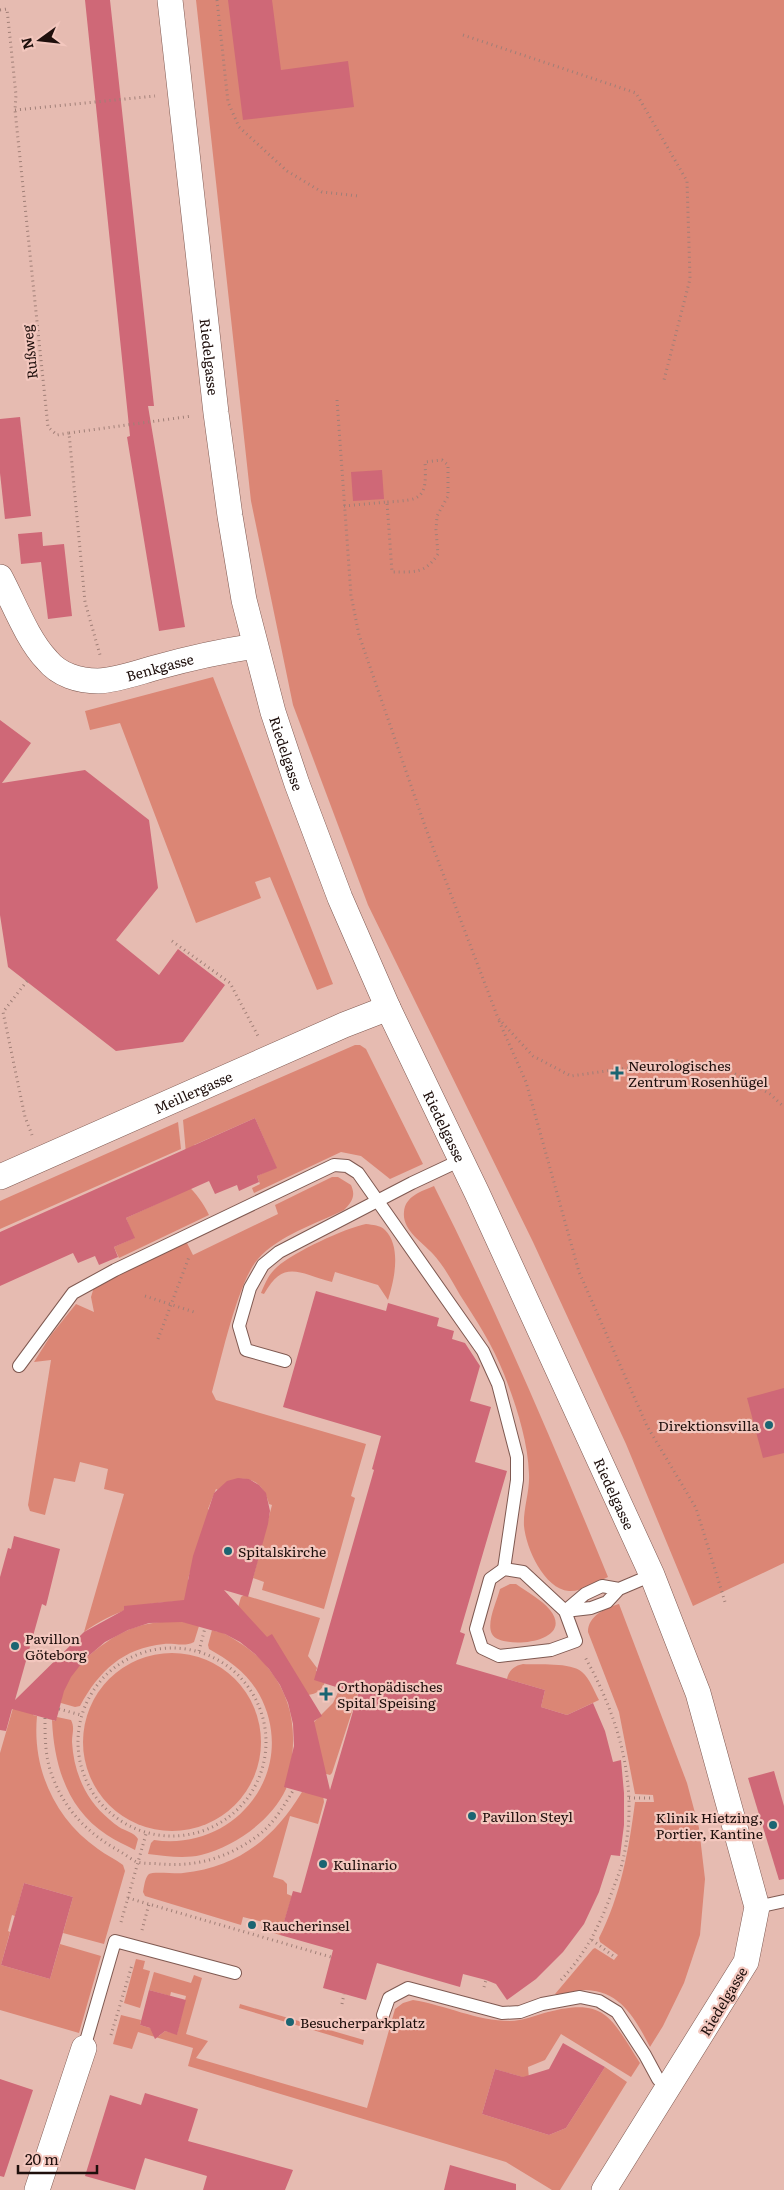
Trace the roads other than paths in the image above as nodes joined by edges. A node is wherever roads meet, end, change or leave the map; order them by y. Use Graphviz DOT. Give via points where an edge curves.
graph roads {
  1 [pos="170,0"];
  2 [pos="0,577"];
  3 [pos="255,646"];
  4 [pos="388,1008"];
  5 [pos="460,1160"];
  6 [pos="0,1178"];
  7 [pos="379,1202"];
  8 [pos="285,1361"];
  9 [pos="19,1366"];
  10 [pos="504,1569"];
  11 [pos="652,1575"];
  12 [pos="565,1610"];
  13 [pos="784,1901"];
  14 [pos="757,1907"];
  15 [pos="235,1973"];
  16 [pos="383,2015"];
  17 [pos="84,2048"];
  18 [pos="669,2089"];
  19 [pos="38,2190"];
  20 [pos="604,2190"];
  1 -- 3 [label="street, Riedelgasse" via="216,413 231,526"];
  2 -- 3 [label="street, Benkgasse" via="34,642 46,660 65,675 107,680 209,654"];
  3 -- 4 [label="street, Riedelgasse" via="297,784 340,898"];
  4 -- 5 [label="street, Riedelgasse"];
  4 -- 6 [label="street, Meillergasse"];
  5 -- 7 [label="lane" via="412,1182"];
  5 -- 11 [label="street, Riedelgasse"];
  7 -- 8 [label="lane" via="279,1252 263,1266 250,1288 239,1326 246,1350"];
  7 -- 9 [label="lane" via="358,1173 347,1166 334,1165 73,1293"];
  7 -- 10 [label="lane" via="483,1351 498,1384 517,1457 517,1480"];
  10 -- 12 [label="lane" via="523,1572"];
  10 -- 12 [label="lane" via="490,1578 476,1628 482,1648 499,1656 551,1650 576,1642"];
  11 -- 12 [label="lane" via="618,1589 602,1586 585,1594"];
  11 -- 14 [label="street, Riedelgasse" via="698,1693"];
  13 -- 14 [label="lane"];
  14 -- 18 [label="street, Riedelgasse" via="746,1962"];
  15 -- 17 [label="lane" via="115,1941"];
  16 -- 18 [label="lane" via="389,1998 408,1988 502,2013 520,2012 580,1997 599,2001 617,2012 658,2080"];
  17 -- 19 [label="street"];
  18 -- 20 [label="street, Riedelgasse"];
}
